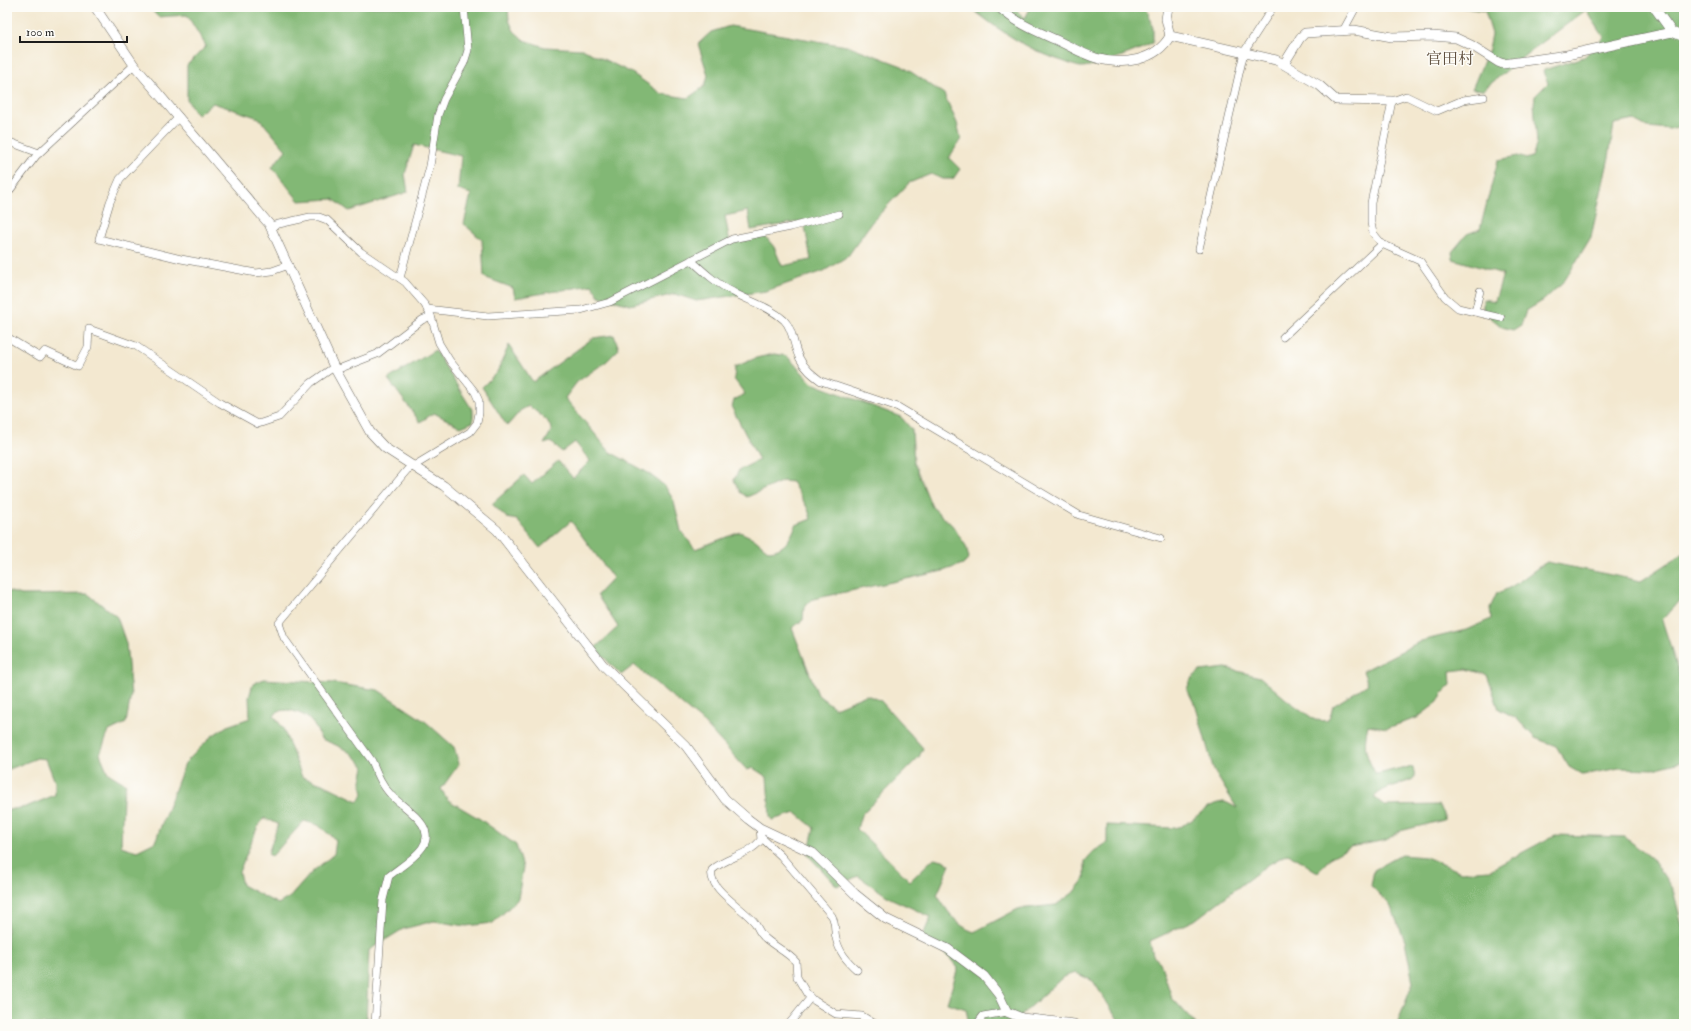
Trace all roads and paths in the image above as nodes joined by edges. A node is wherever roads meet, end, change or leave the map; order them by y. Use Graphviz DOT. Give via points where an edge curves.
graph roads {
  1 [pos="95,7"];
  2 [pos="464,7"];
  3 [pos="999,7"];
  4 [pos="1168,7"];
  5 [pos="1273,7"];
  6 [pos="1356,7"];
  7 [pos="1654,7"];
  8 [pos="1343,31"];
  9 [pos="1672,32"];
  10 [pos="1170,36"];
  11 [pos="1684,37"];
  12 [pos="1244,52"];
  13 [pos="134,64"];
  14 [pos="1284,64"];
  15 [pos="1484,97"];
  16 [pos="1392,101"];
  17 [pos="179,117"];
  18 [pos="7,142"];
  19 [pos="39,153"];
  20 [pos="7,194"];
  21 [pos="839,214"];
  22 [pos="270,226"];
  23 [pos="1382,244"];
  24 [pos="1199,249"];
  25 [pos="691,260"];
  26 [pos="289,265"];
  27 [pos="400,278"];
  28 [pos="1480,291"];
  29 [pos="427,309"];
  30 [pos="1476,312"];
  31 [pos="431,316"];
  32 [pos="1501,318"];
  33 [pos="7,337"];
  34 [pos="1283,338"];
  35 [pos="335,368"];
  36 [pos="414,466"];
  37 [pos="1161,538"];
  38 [pos="760,828"];
  39 [pos="762,838"];
  40 [pos="858,970"];
  41 [pos="811,997"];
  42 [pos="1007,1012"];
  43 [pos="375,1024"];
  44 [pos="789,1024"];
  45 [pos="875,1024"];
  46 [pos="977,1024"];
  47 [pos="1074,1024"];
  1 -- 13 [label="street"];
  2 -- 27 [label="street" via="468,50 438,115 430,166"];
  3 -- 10 [label="street" via="1028,28 1096,58 1136,60 1156,52 1165,45"];
  4 -- 10 [label="street" via="1166,19"];
  5 -- 12 [label="street"];
  6 -- 8 [label="street"];
  7 -- 9 [label="street"];
  8 -- 9 [label="street" via="1354,30 1392,37 1456,38 1503,64 1567,55"];
  8 -- 14 [label="street" via="1305,33"];
  9 -- 11 [label="street"];
  10 -- 12 [label="street"];
  12 -- 14 [label="street"];
  12 -- 24 [label="street"];
  13 -- 17 [label="street"];
  13 -- 19 [label="street"];
  14 -- 16 [label="street" via="1319,85 1336,100"];
  15 -- 16 [label="street" via="1463,100 1437,110 1406,96"];
  16 -- 23 [label="street" via="1370,203 1373,233"];
  17 -- 22 [label="street"];
  17 -- 26 [label="street" via="120,179 99,239 256,273"];
  18 -- 19 [label="street"];
  19 -- 20 [label="street"];
  21 -- 25 [label="street" via="805,224 732,239"];
  22 -- 26 [label="street"];
  22 -- 27 [label="street" via="319,217 328,220 361,252"];
  23 -- 30 [label="street" via="1420,261 1445,297 1458,308"];
  23 -- 34 [label="street"];
  25 -- 29 [label="street" via="610,302 581,310 488,316"];
  25 -- 37 [label="street" via="732,292 770,309 783,319 789,326 800,359 811,374 821,381 898,407 1079,515"];
  26 -- 35 [label="street"];
  27 -- 29 [label="street"];
  28 -- 30 [label="street"];
  29 -- 31 [label="street"];
  30 -- 32 [label="street"];
  31 -- 35 [label="street" via="377,354"];
  31 -- 36 [label="street" via="439,343 475,392 479,401 479,412 477,424 470,432"];
  33 -- 35 [label="street" via="40,358 45,351 78,366 88,347 89,329 136,346 220,403 258,424 279,417 311,383"];
  35 -- 36 [label="street" via="370,432 386,448"];
  36 -- 38 [label="street" via="444,486 497,530 603,665 686,746 726,798"];
  36 -- 43 [label="street" via="407,470 279,623 284,638 372,761 382,783 391,795 413,813 426,832 421,850 386,880"];
  38 -- 39 [label="street"];
  38 -- 42 [label="street" via="813,853 886,920 954,953 984,976 999,995"];
  39 -- 40 [label="street" via="781,856 832,916 845,960"];
  39 -- 41 [label="street" via="757,845 741,855 717,865 712,870 711,879 755,923 759,932 796,962 797,977"];
  41 -- 44 [label="street"];
  41 -- 45 [label="street" via="836,1014 862,1016"];
  42 -- 46 [label="street" via="983,1016"];
  42 -- 47 [label="street" via="1022,1018"];
}
